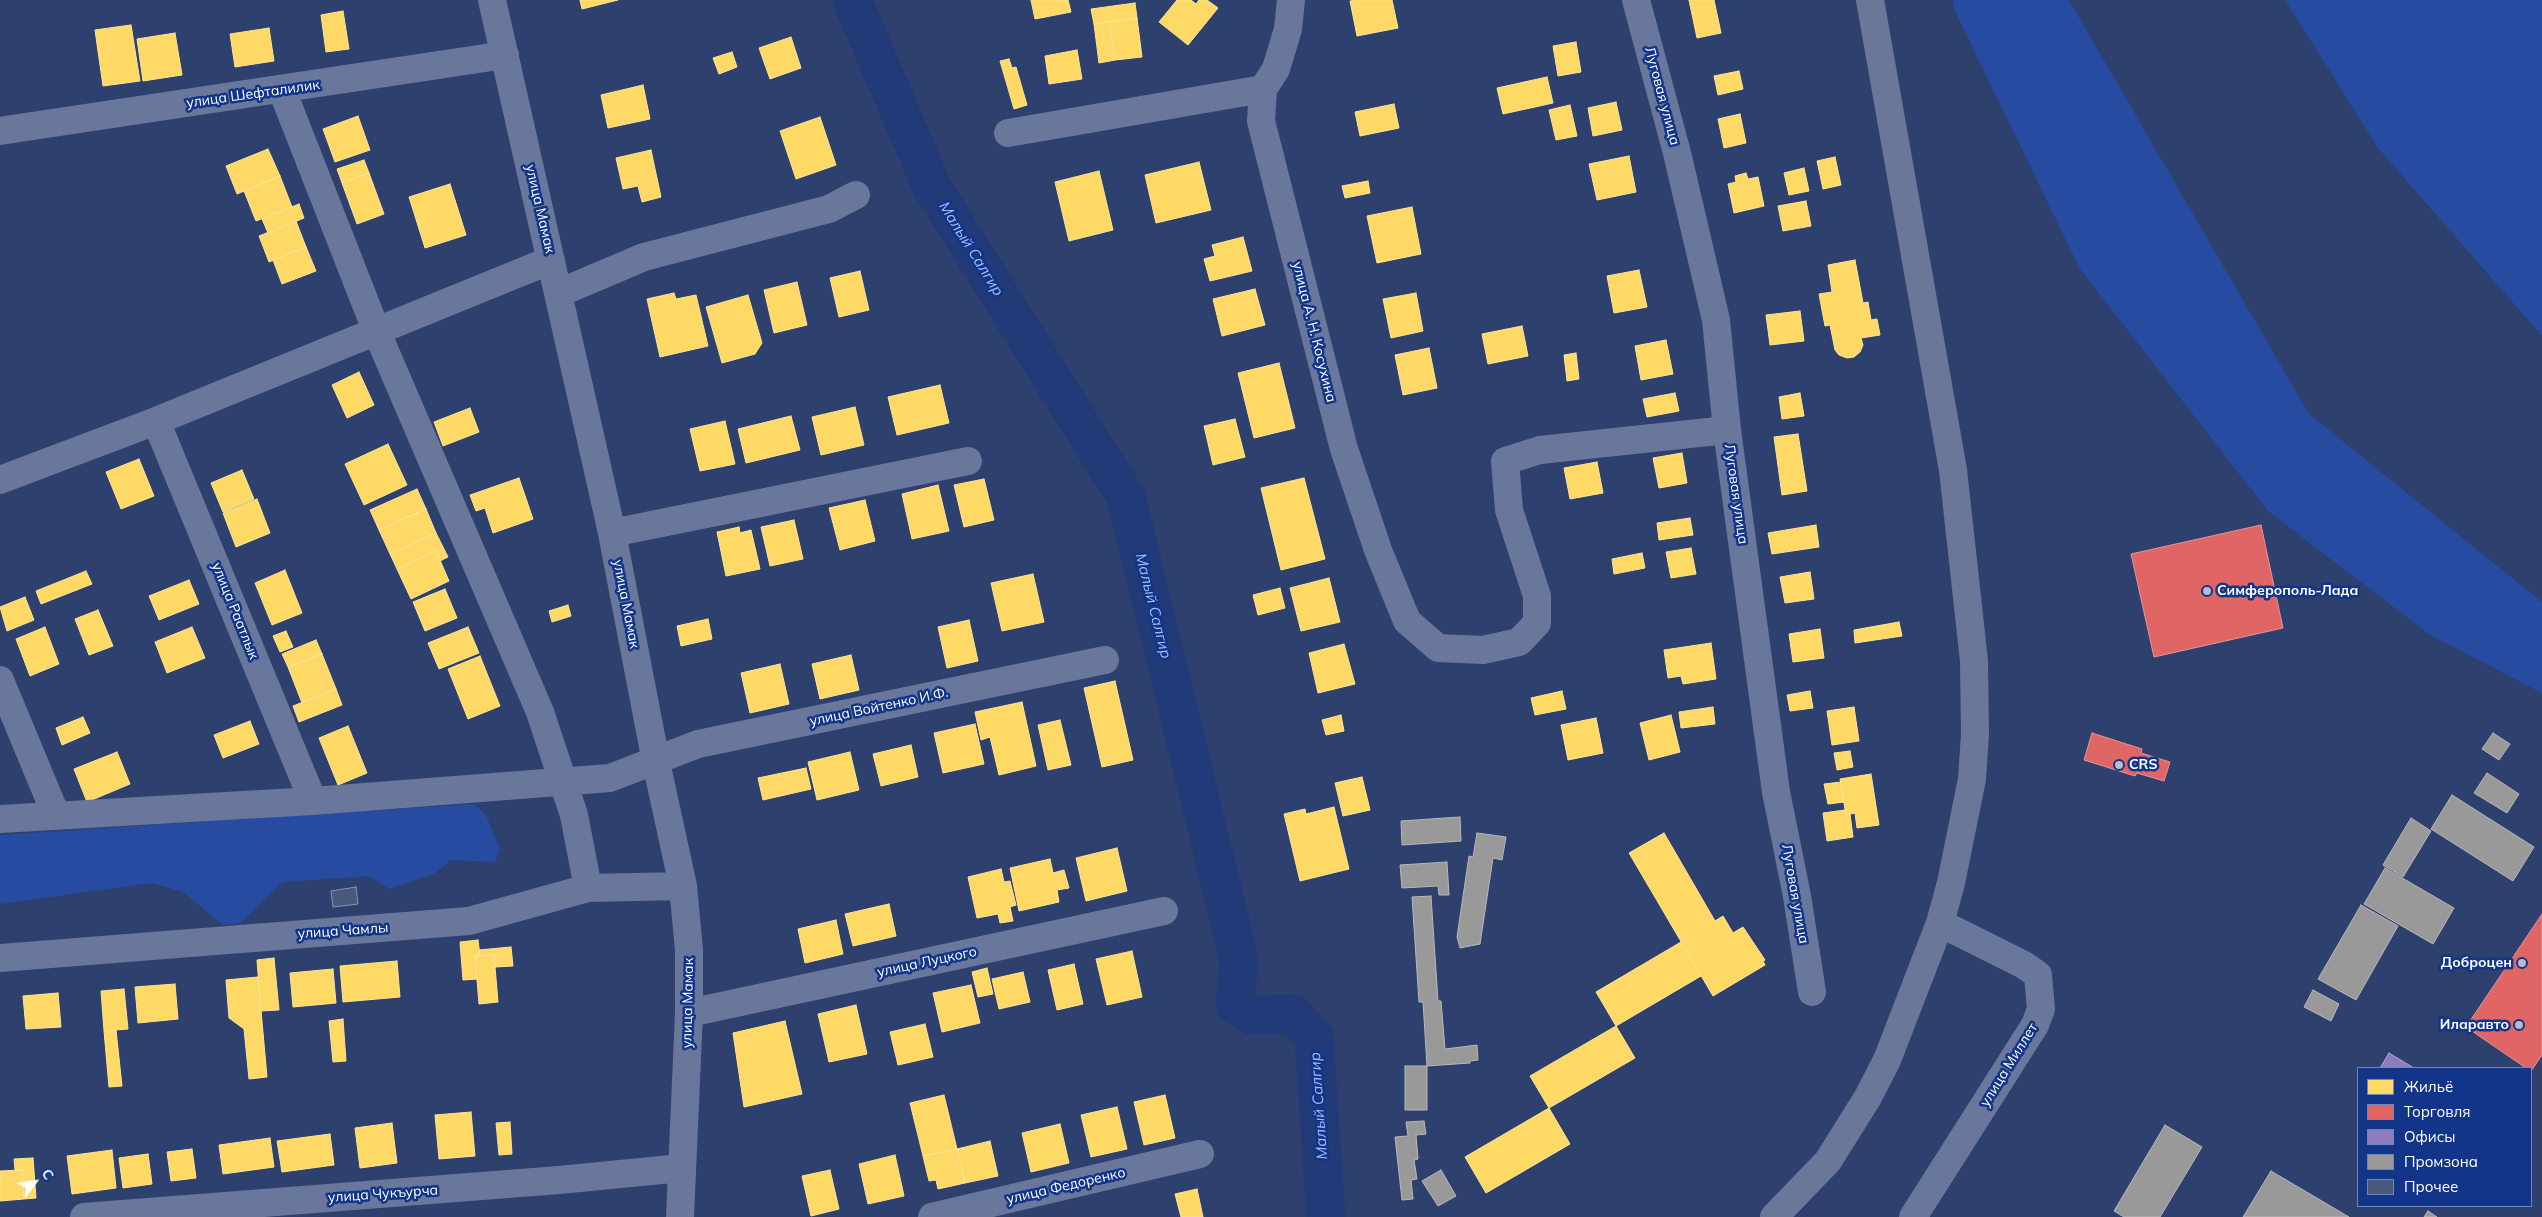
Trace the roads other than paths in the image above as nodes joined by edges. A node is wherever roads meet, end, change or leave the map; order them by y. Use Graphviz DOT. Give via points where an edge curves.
graph roads {
  1 [pos="492,0"];
  2 [pos="1291,0"];
  3 [pos="1636,0"];
  4 [pos="1870,0"];
  5 [pos="505,56"];
  6 [pos="1263,89"];
  7 [pos="282,90"];
  8 [pos="0,131"];
  9 [pos="1008,133"];
  10 [pos="856,194"];
  11 [pos="551,260"];
  12 [pos="559,293"];
  13 [pos="376,330"];
  14 [pos="156,421"];
  15 [pos="1727,430"];
  16 [pos="968,461"];
  17 [pos="0,480"];
  18 [pos="612,533"];
  19 [pos="1105,660"];
  20 [pos="0,680"];
  21 [pos="656,762"];
  22 [pos="562,783"];
  23 [pos="313,801"];
  24 [pos="56,815"];
  25 [pos="0,820"];
  26 [pos="683,886"];
  27 [pos="588,888"];
  28 [pos="1164,911"];
  29 [pos="1940,923"];
  30 [pos="0,958"];
  31 [pos="1812,992"];
  32 [pos="689,1013"];
  33 [pos="1200,1154"];
  34 [pos="682,1168"];
  35 [pos="84,1217"];
  36 [pos="680,1217"];
  37 [pos="932,1217"];
  38 [pos="1774,1217"];
  39 [pos="1913,1217"];
  1 -- 5 [label="street, улица Мамак"];
  2 -- 6 [label="street, улица А. Н. Косухина" via="1288,29 1276,70"];
  3 -- 15 [label="street, Луговая улица" via="1677,153 1716,320"];
  4 -- 29 [label="main road" via="1953,470 1974,661 1972,780"];
  5 -- 7 [label="street, улица Шефталилик"];
  5 -- 11 [label="street, улица Мамак"];
  6 -- 9 [label="street"];
  6 -- 15 [label="street, улица А. Н. Косухина" via="1261,121 1344,449 1378,550 1407,620 1438,648 1483,650 1519,642 1537,623 1537,596 1509,510 1505,461 1540,450"];
  7 -- 8 [label="street, улица Шефталилик"];
  7 -- 13 [label="street"];
  10 -- 12 [label="street" via="829,209 644,257"];
  11 -- 12 [label="street, улица Мамак"];
  11 -- 13 [label="street"];
  12 -- 18 [label="street, улица Мамак"];
  13 -- 14 [label="street"];
  13 -- 22 [label="street" via="540,712"];
  14 -- 17 [label="street"];
  14 -- 23 [label="street, улица Раатлык"];
  15 -- 31 [label="street, Луговая улица" via="1776,792"];
  16 -- 18 [label="street"];
  18 -- 21 [label="street, улица Мамак"];
  19 -- 21 [label="street, улица Войтенко И.Ф." via="698,744"];
  20 -- 24 [label="street"];
  21 -- 22 [label="street, улица Войтенко И.Ф." via="610,778"];
  21 -- 26 [label="street, улица Мамак"];
  22 -- 23 [label="street, улица Войтенко И.Ф."];
  22 -- 27 [label="street" via="574,815"];
  23 -- 24 [label="street, улица Войтенко И.Ф."];
  24 -- 25 [label="street, улица Войтенко И.Ф."];
  26 -- 27 [label="street, улица Чамлы"];
  26 -- 32 [label="street, улица Мамак" via="689,950"];
  27 -- 30 [label="street, улица Чамлы" via="469,921"];
  28 -- 32 [label="street, улица Луцкого"];
  29 -- 38 [label="main road" via="1887,1060 1868,1097 1828,1161"];
  29 -- 39 [label="street, улица Миллет" via="2038,975 2041,1009 2035,1025"];
  32 -- 34 [label="street, улица Мамак"];
  33 -- 37 [label="street, улица Федоренко"];
  34 -- 35 [label="street, улица Чукъурча"];
  34 -- 36 [label="street, улица Мамак"];
}
